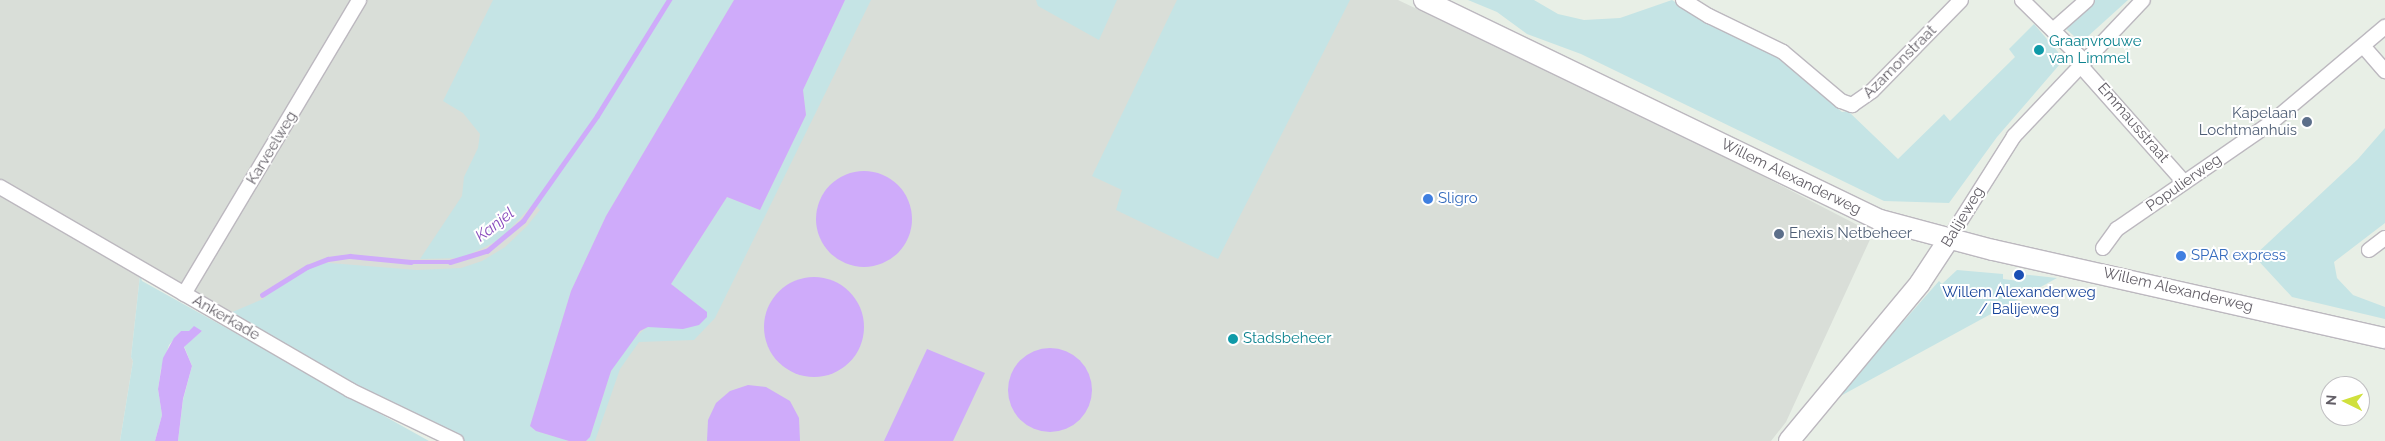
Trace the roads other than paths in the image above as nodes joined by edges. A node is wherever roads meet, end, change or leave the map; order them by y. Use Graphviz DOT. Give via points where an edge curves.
graph roads {
  1 [pos="359,0"];
  2 [pos="1424,0"];
  3 [pos="1683,0"];
  4 [pos="1960,0"];
  5 [pos="2022,0"];
  6 [pos="2087,0"];
  7 [pos="2143,0"];
  8 [pos="2385,27"];
  9 [pos="2053,30"];
  10 [pos="2364,47"];
  11 [pos="2082,63"];
  12 [pos="2385,71"];
  13 [pos="2184,182"];
  14 [pos="0,187"];
  15 [pos="2385,238"];
  16 [pos="1949,239"];
  17 [pos="2103,248"];
  18 [pos="2385,254"];
  19 [pos="184,294"];
  20 [pos="2385,338"];
  21 [pos="456,441"];
  22 [pos="1789,441"];
  1 -- 19 [label="street, Karveelweg"];
  2 -- 16 [label="street, Willem Alexanderweg" via="1880,220"];
  3 -- 4 [label="street, Azamonstraat" via="1708,16 1783,52 1841,101 1852,105 1872,91"];
  5 -- 9 [label="street, Emmausstraat"];
  6 -- 9 [label="street"];
  7 -- 11 [label="street, Balijeweg"];
  8 -- 10 [label="street, Populierweg"];
  9 -- 11 [label="street, Emmausstraat"];
  10 -- 12 [label="street"];
  10 -- 13 [label="street, Populierweg" via="2272,122"];
  11 -- 13 [label="street, Emmausstraat"];
  11 -- 16 [label="street, Balijeweg" via="2008,144"];
  13 -- 17 [label="street, Populierweg" via="2117,229"];
  14 -- 19 [label="street, Ankerkade"];
  15 -- 18 [label="street" via="2369,250"];
  16 -- 20 [label="street, Willem Alexanderweg"];
  16 -- 22 [label="street, Balijeweg" via="1920,284"];
  19 -- 21 [label="street, Ankerkade" via="350,390"];
}
